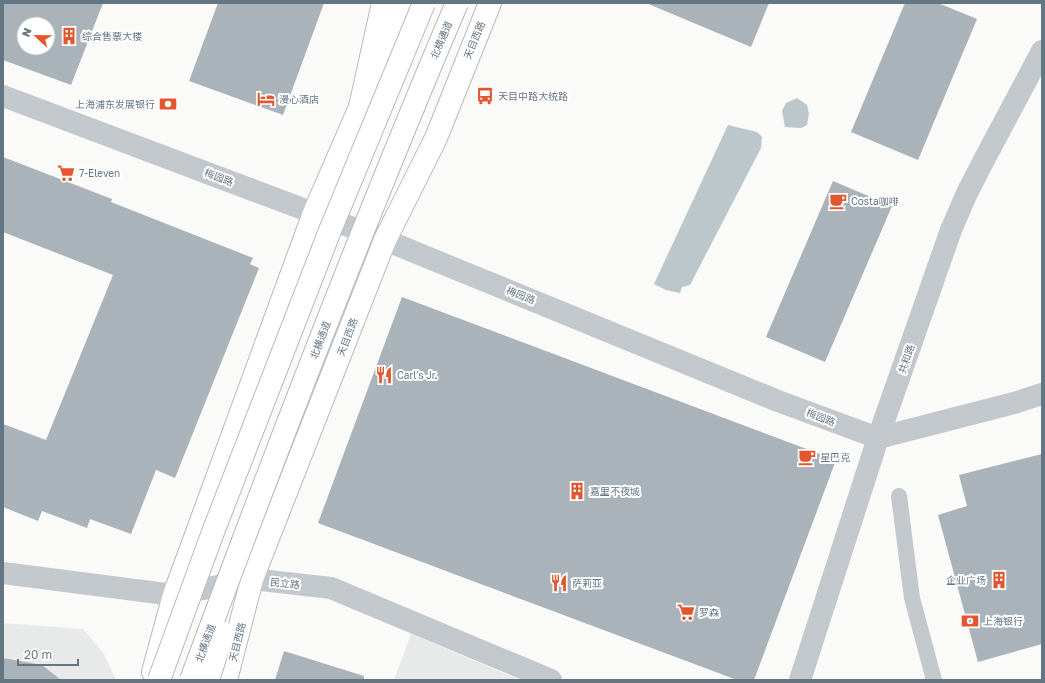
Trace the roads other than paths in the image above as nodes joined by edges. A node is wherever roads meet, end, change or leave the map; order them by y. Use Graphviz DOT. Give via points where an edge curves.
graph roads {
  1 [pos="383,3"];
  2 [pos="402,3"];
  3 [pos="424,3"];
  4 [pos="457,3"];
  5 [pos="490,3"];
  6 [pos="1042,51"];
  7 [pos="3,96"];
  8 [pos="360,107"];
  9 [pos="314,213"];
  10 [pos="385,240"];
  11 [pos="1042,394"];
  12 [pos="878,438"];
  13 [pos="272,464"];
  14 [pos="900,496"];
  15 [pos="3,573"];
  16 [pos="252,579"];
  17 [pos="174,595"];
  18 [pos="150,680"];
  19 [pos="159,680"];
  20 [pos="191,680"];
  21 [pos="203,680"];
  22 [pos="208,680"];
  23 [pos="226,680"];
  24 [pos="551,680"];
  25 [pos="800,680"];
  26 [pos="934,680"];
  1 -- 8 [label="main road"];
  2 -- 8 [label="main road"];
  3 -- 19 [label="main road, bridge" via="328,233"];
  4 -- 13 [label="main road, 北横通道, bridge" via="356,245"];
  5 -- 10 [label="main road, 天目西路" via="436,138"];
  6 -- 12 [label="street, 共和路" via="967,193 937,268"];
  7 -- 9 [label="street, 梅园路"];
  8 -- 9 [label="main road"];
  9 -- 10 [label="street, 梅园路"];
  9 -- 17 [label="main road"];
  10 -- 12 [label="street, 梅园路" via="778,401"];
  10 -- 16 [label="main road, 天目西路"];
  11 -- 12 [label="street"];
  12 -- 25 [label="street, 共和路"];
  13 -- 20 [label="main road, 北横通道, bridge"];
  13 -- 22 [label="main road, bridge"];
  14 -- 26 [label="street" via="912,598"];
  15 -- 17 [label="street, 民立路"];
  16 -- 17 [label="street, 民立路"];
  16 -- 21 [label="main road" via="220,624"];
  16 -- 23 [label="main road, 天目西路"];
  16 -- 24 [label="street, 民立路" via="331,588"];
  17 -- 18 [label="main road"];
}
